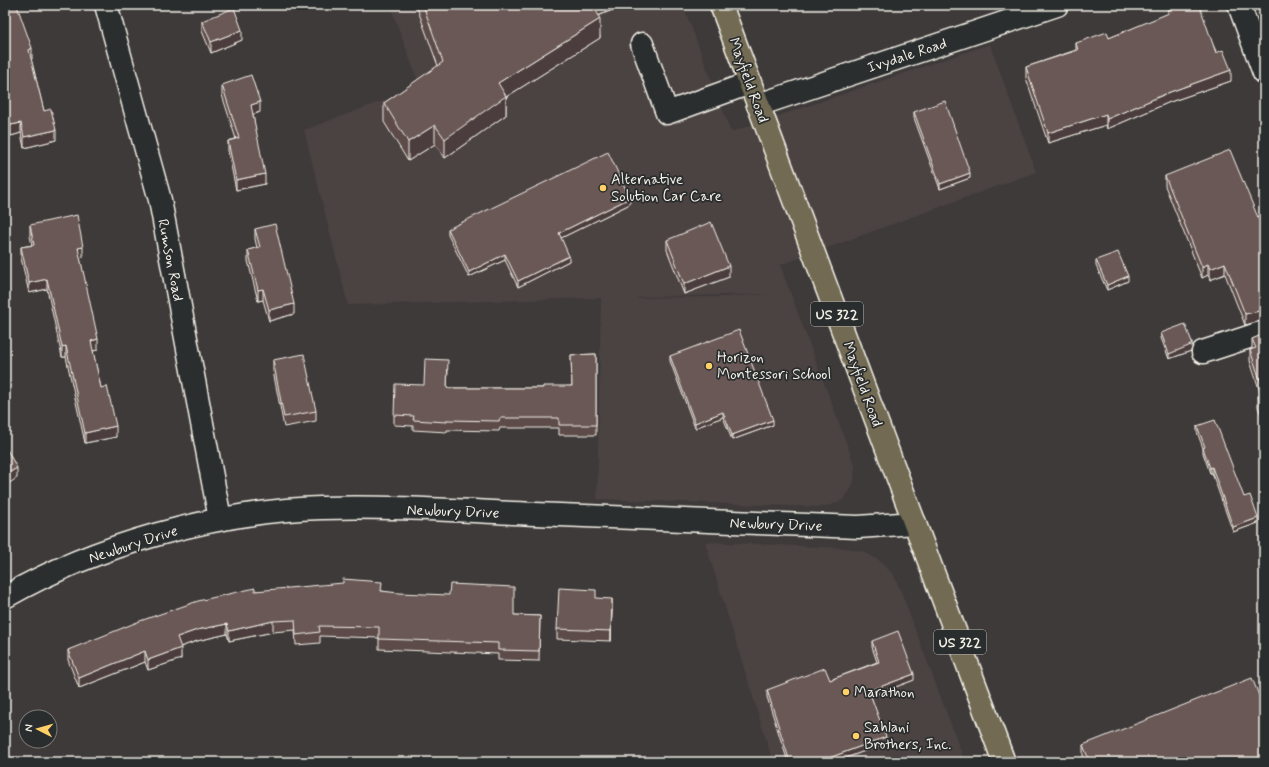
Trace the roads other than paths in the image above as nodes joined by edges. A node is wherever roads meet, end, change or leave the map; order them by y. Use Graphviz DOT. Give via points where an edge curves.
graph roads {
  1 [pos="106,5"];
  2 [pos="721,5"];
  3 [pos="1057,5"];
  4 [pos="1239,5"];
  5 [pos="642,44"];
  6 [pos="1264,73"];
  7 [pos="750,83"];
  8 [pos="758,105"];
  9 [pos="1264,332"];
  10 [pos="1204,352"];
  11 [pos="220,519"];
  12 [pos="915,523"];
  13 [pos="5,596"];
  14 [pos="1004,762"];
  1 -- 11 [label="street, Rumson Road" via="160,200"];
  2 -- 7 [label="main road, Mayfield Road / US 322"];
  3 -- 8 [label="street, Ivydale Road"];
  4 -- 6 [label="street"];
  5 -- 7 [label="street" via="667,112"];
  7 -- 8 [label="main road, Mayfield Road / US 322"];
  8 -- 12 [label="main road, Mayfield Road / US 322"];
  9 -- 10 [label="street"];
  11 -- 12 [label="street, Newbury Drive" via="320,508 397,508 862,527"];
  11 -- 13 [label="street, Newbury Drive" via="166,532 88,558"];
  12 -- 14 [label="main road, Mayfield Road / US 322"];
}
